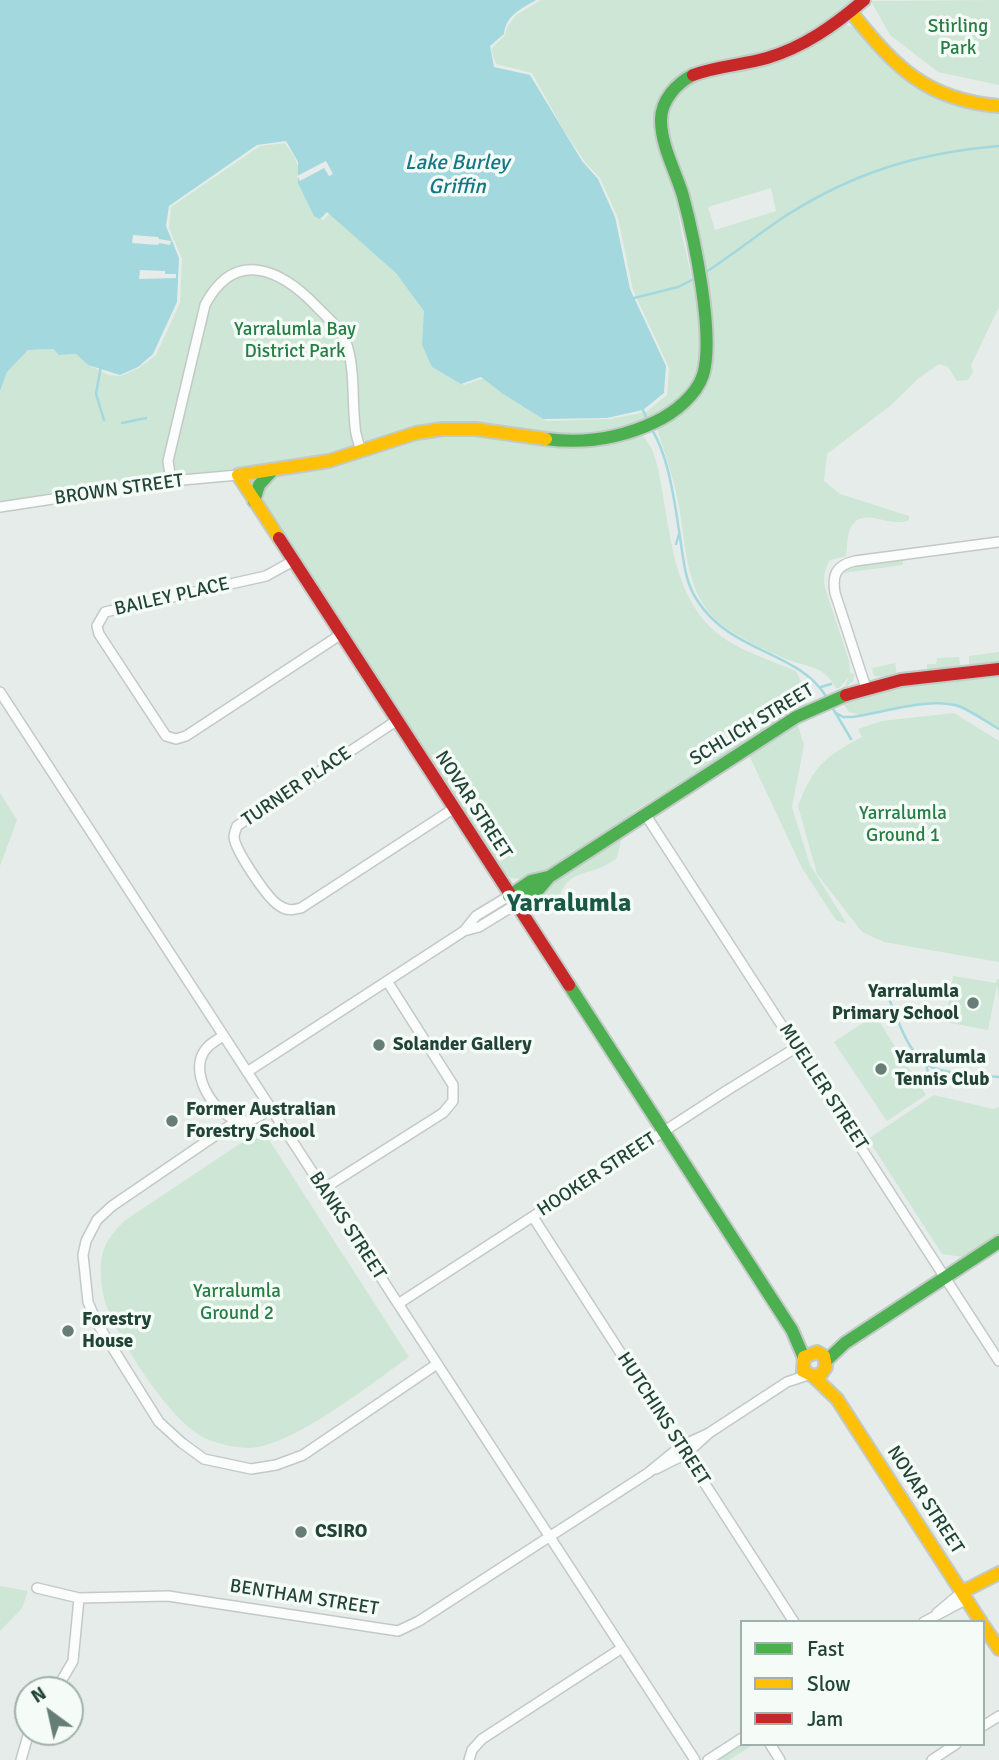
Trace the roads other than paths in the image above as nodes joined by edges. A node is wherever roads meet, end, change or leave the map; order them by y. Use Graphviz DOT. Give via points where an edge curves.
graph roads {
  1 [pos="864,0"];
  2 [pos="851,12"];
  3 [pos="999,106"];
  4 [pos="361,452"];
  5 [pos="272,470"];
  6 [pos="237,475"];
  7 [pos="171,481"];
  8 [pos="254,501"];
  9 [pos="0,507"];
  10 [pos="999,542"];
  11 [pos="293,561"];
  12 [pos="340,635"];
  13 [pos="999,669"];
  14 [pos="866,688"];
  15 [pos="0,692"];
  16 [pos="396,721"];
  17 [pos="453,809"];
  18 [pos="645,814"];
  19 [pos="512,900"];
  20 [pos="387,981"];
  21 [pos="223,1036"];
  22 [pos="797,1047"];
  23 [pos="247,1072"];
  24 [pos="271,1109"];
  25 [pos="238,1120"];
  26 [pos="663,1132"];
  27 [pos="323,1189"];
  28 [pos="533,1217"];
  29 [pos="999,1242"];
  30 [pos="945,1278"];
  31 [pos="398,1304"];
  32 [pos="999,1361"];
  33 [pos="814,1363"];
  34 [pos="437,1364"];
  35 [pos="683,1450"];
  36 [pos="549,1536"];
  37 [pos="996,1575"];
  38 [pos="37,1588"];
  39 [pos="964,1595"];
  40 [pos="79,1598"];
  41 [pos="793,1620"];
  42 [pos="927,1620"];
  43 [pos="980,1620"];
  44 [pos="985,1628"];
  45 [pos="622,1648"];
  46 [pos="999,1649"];
  47 [pos="65,1676"];
  48 [pos="740,1739"];
  49 [pos="953,1746"];
  50 [pos="469,1760"];
  51 [pos="695,1760"];
  52 [pos="708,1760"];
  53 [pos="932,1760"];
  1 -- 2 [label="main road"];
  2 -- 3 [label="main road" via="877,47 916,81 939,95"];
  2 -- 4 [label="main road" via="807,41 771,57 692,76 678,84 667,100 661,119 684,200 706,325 703,375 678,408 616,435 584,440 455,427 425,431"];
  4 -- 5 [label="main road"];
  4 -- 7 [label="street" via="349,355 338,329 288,281 251,269 226,278 213,289 205,305 168,461"];
  5 -- 6 [label="main road"];
  5 -- 8 [label="main road" via="259,485"];
  6 -- 7 [label="street, BROWN STREET"];
  6 -- 8 [label="main road, NOVAR STREET"];
  7 -- 9 [label="street, BROWN STREET"];
  8 -- 11 [label="main road, NOVAR STREET"];
  10 -- 14 [label="street" via="855,561 840,567 834,574 835,593"];
  11 -- 12 [label="main road, NOVAR STREET"];
  11 -- 12 [label="street, BAILEY PLACE" via="266,576 105,612 97,626 99,634 166,736 176,739"];
  12 -- 16 [label="main road, NOVAR STREET"];
  13 -- 14 [label="main road, SCHLICH STREET"];
  14 -- 18 [label="main road, SCHLICH STREET" via="786,724"];
  15 -- 21 [label="street, BANKS STREET"];
  16 -- 17 [label="main road, NOVAR STREET"];
  16 -- 17 [label="street, TURNER PLACE" via="237,826 237,847 267,895 278,906 301,908"];
  17 -- 19 [label="main road, NOVAR STREET"];
  18 -- 19 [label="main road, SCHLICH STREET" via="549,877 538,890"];
  18 -- 22 [label="street, MUELLER STREET"];
  19 -- 20 [label="street, SCHLICH STREET" via="479,928 464,931"];
  19 -- 26 [label="main road, NOVAR STREET"];
  20 -- 23 [label="street, SCHLICH STREET"];
  20 -- 27 [label="street" via="453,1085 453,1101 443,1113"];
  21 -- 23 [label="street, BANKS STREET"];
  21 -- 25 [label="street" via="204,1051 200,1074 211,1099"];
  22 -- 26 [label="street, HOOKER STREET"];
  22 -- 30 [label="street, MUELLER STREET"];
  23 -- 24 [label="street, BANKS STREET"];
  24 -- 25 [label="street" via="254,1119"];
  24 -- 27 [label="street, BANKS STREET"];
  25 -- 34 [label="street" via="112,1206 97,1220 86,1241 88,1302 159,1422 204,1459 251,1469 276,1465 303,1455"];
  26 -- 28 [label="street, HOOKER STREET"];
  26 -- 33 [label="main road, NOVAR STREET"];
  27 -- 31 [label="street, BANKS STREET"];
  28 -- 31 [label="street, HOOKER STREET"];
  28 -- 35 [label="street, HUTCHINS STREET"];
  29 -- 30 [label="main road, BENTHAM STREET"];
  30 -- 32 [label="street, MUELLER STREET"];
  30 -- 33 [label="main road, BENTHAM STREET"];
  31 -- 34 [label="street, BANKS STREET"];
  33 -- 35 [label="street, BENTHAM STREET"];
  33 -- 39 [label="main road, NOVAR STREET"];
  34 -- 36 [label="street, BANKS STREET"];
  35 -- 36 [label="street, BENTHAM STREET"];
  35 -- 41 [label="street, HUTCHINS STREET"];
  36 -- 40 [label="street, BENTHAM STREET" via="398,1631 168,1597"];
  36 -- 45 [label="street, BANKS STREET"];
  37 -- 39 [label="main road"];
  38 -- 40 [label="street, BENTHAM STREET"];
  39 -- 42 [label="street"];
  39 -- 43 [label="main road, NOVAR STREET"];
  40 -- 47 [label="street" via="76,1652"];
  44 -- 46 [label="main road, NOVAR STREET"];
  45 -- 50 [label="street" via="482,1739"];
  45 -- 51 [label="street, BANKS STREET"];
  48 -- 52 [label="street"];
  49 -- 53 [label="street"];
}
